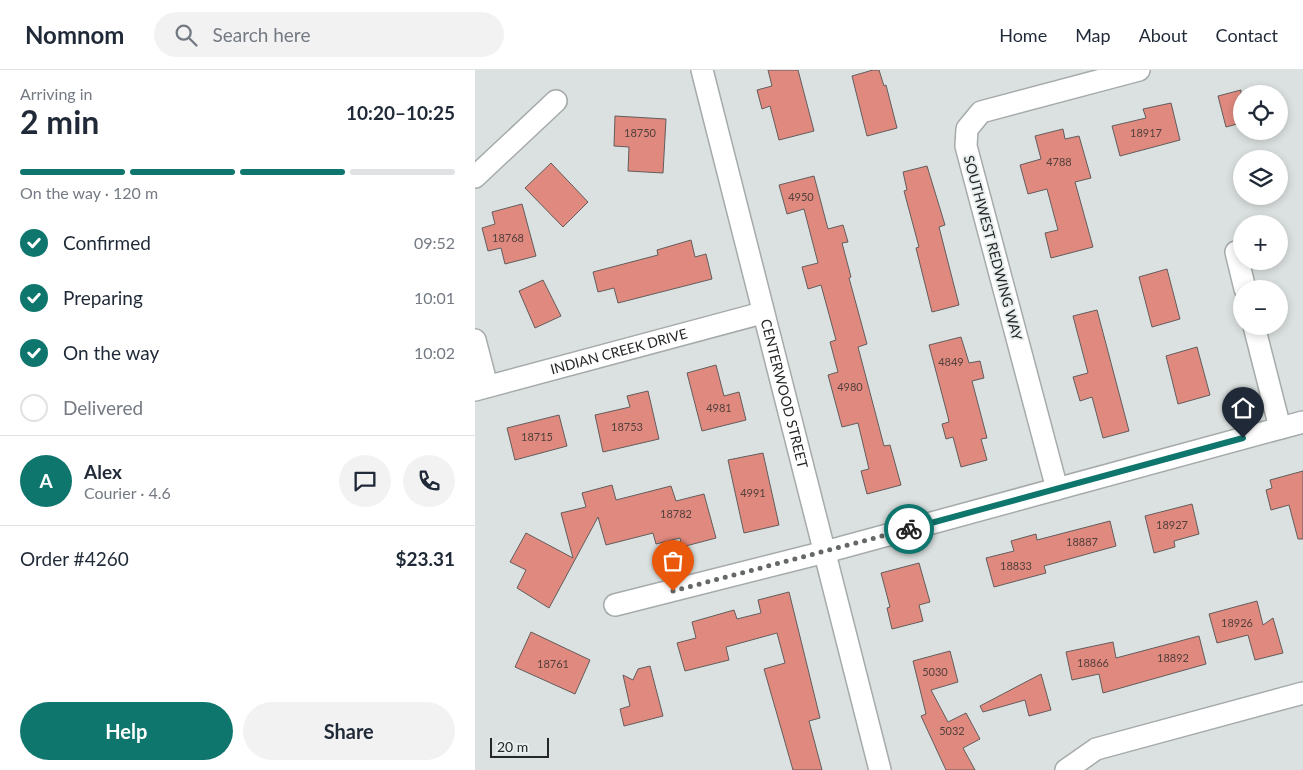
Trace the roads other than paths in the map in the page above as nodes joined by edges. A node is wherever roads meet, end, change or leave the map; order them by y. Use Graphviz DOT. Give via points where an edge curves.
graph roads {
  1 [pos="702,70"];
  2 [pos="1139,70"];
  3 [pos="556,101"];
  4 [pos="475,177"];
  5 [pos="762,313"];
  6 [pos="1256,335"];
  7 [pos="475,340"];
  8 [pos="481,388"];
  9 [pos="1303,422"];
  10 [pos="1280,428"];
  11 [pos="1057,489"];
  12 [pos="825,552"];
  13 [pos="615,605"];
  14 [pos="1303,693"];
  15 [pos="880,770"];
  16 [pos="1066,770"];
  1 -- 5 [label="street, CENTERWOOD STREET"];
  2 -- 11 [label="street, SOUTHWEST REDWING WAY" via="981,112 967,129 966,146"];
  3 -- 4 [label="street"];
  5 -- 8 [label="street, INDIAN CREEK DRIVE"];
  5 -- 12 [label="street, CENTERWOOD STREET"];
  6 -- 10 [label="street"];
  7 -- 8 [label="street"];
  9 -- 10 [label="street"];
  10 -- 11 [label="street"];
  11 -- 12 [label="street"];
  12 -- 13 [label="street"];
  12 -- 15 [label="street, CENTERWOOD STREET"];
  14 -- 16 [label="street" via="1096,748"];
}
